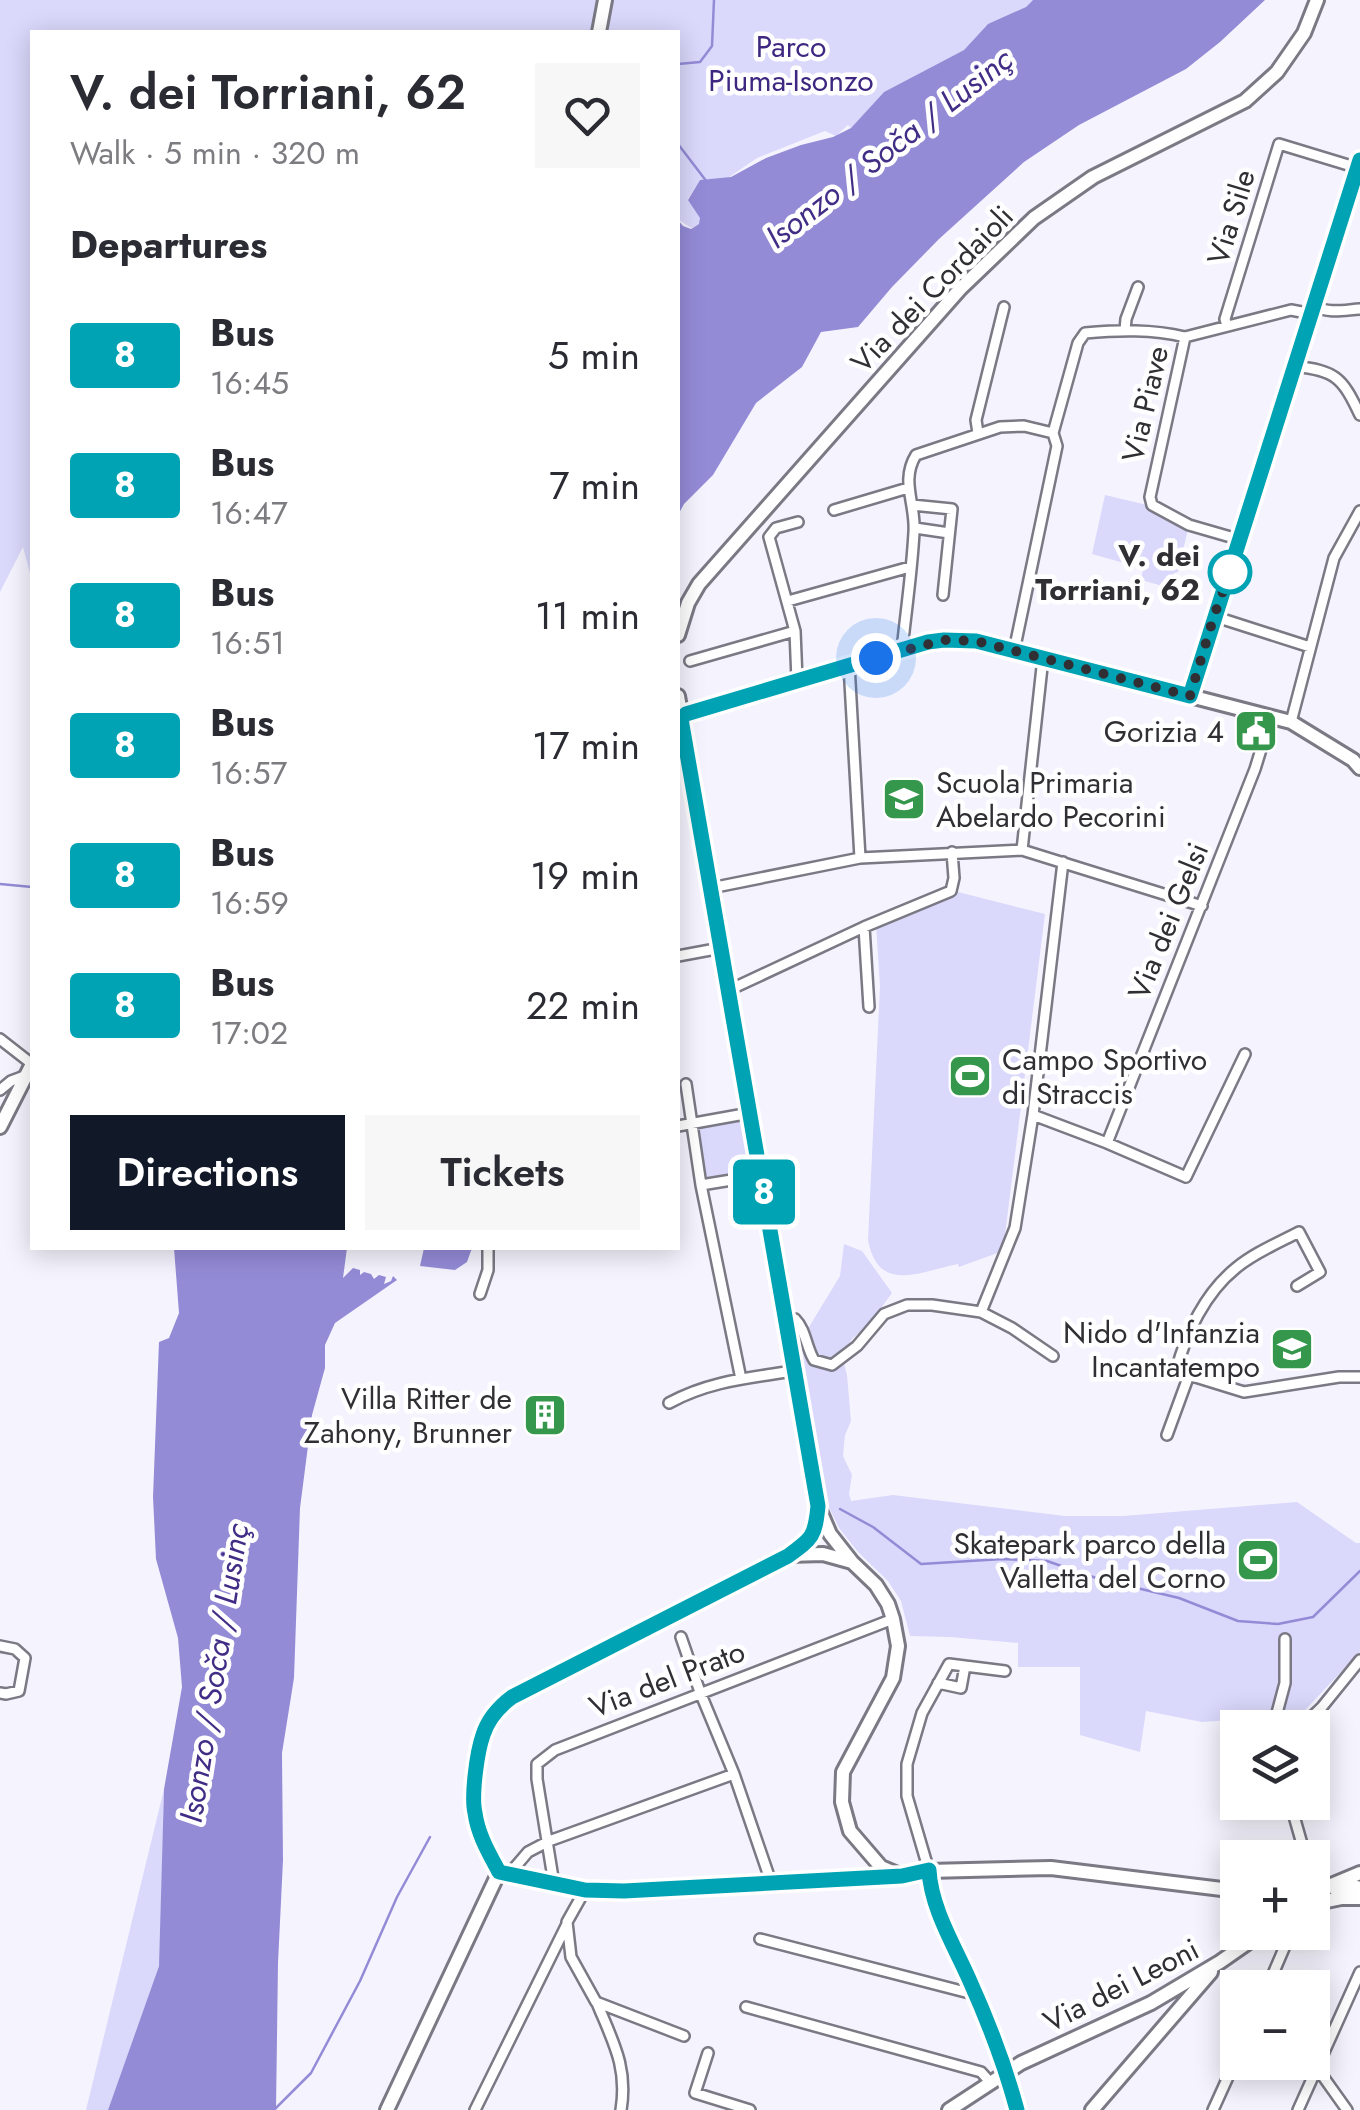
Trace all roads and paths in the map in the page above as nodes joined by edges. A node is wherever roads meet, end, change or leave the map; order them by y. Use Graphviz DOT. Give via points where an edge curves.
graph roads {
  1 [pos="605,0"];
  2 [pos="1318,0"];
  3 [pos="599,30"];
  4 [pos="1359,164"];
  5 [pos="1138,287"];
  6 [pos="1004,307"];
  7 [pos="1360,308"];
  8 [pos="1314,310"];
  9 [pos="1226,326"];
  10 [pos="1125,330"];
  11 [pos="1186,337"];
  12 [pos="1294,366"];
  13 [pos="1360,415"];
  14 [pos="1053,433"];
  15 [pos="978,434"];
  16 [pos="908,488"];
  17 [pos="912,505"];
  18 [pos="834,510"];
  19 [pos="1360,510"];
  20 [pos="798,522"];
  21 [pos="915,528"];
  22 [pos="950,532"];
  23 [pos="1241,540"];
  24 [pos="910,568"];
  25 [pos="943,595"];
  26 [pos="788,601"];
  27 [pos="1214,616"];
  28 [pos="680,629"];
  29 [pos="794,631"];
  30 [pos="1310,646"];
  31 [pos="902,650"];
  32 [pos="1014,651"];
  33 [pos="1044,658"];
  34 [pos="690,661"];
  35 [pos="849,665"];
  36 [pos="797,680"];
  37 [pos="1190,696"];
  38 [pos="1271,717"];
  39 [pos="680,720"];
  40 [pos="1291,722"];
  41 [pos="680,726"];
  42 [pos="1360,768"];
  43 [pos="1022,850"];
  44 [pos="952,852"];
  45 [pos="860,858"];
  46 [pos="1064,862"];
  47 [pos="711,888"];
  48 [pos="1202,906"];
  49 [pos="864,927"];
  50 [pos="721,948"];
  51 [pos="680,956"];
  52 [pos="727,992"];
  53 [pos="869,1007"];
  54 [pos="0,1038"];
  55 [pos="1245,1054"];
  56 [pos="30,1070"];
  57 [pos="686,1084"];
  58 [pos="0,1090"];
  59 [pos="750,1114"];
  60 [pos="1033,1115"];
  61 [pos="692,1124"];
  62 [pos="680,1126"];
  63 [pos="0,1127"];
  64 [pos="1108,1142"];
  65 [pos="762,1175"];
  66 [pos="701,1185"];
  67 [pos="488,1250"];
  68 [pos="1297,1286"];
  69 [pos="480,1294"];
  70 [pos="981,1312"];
  71 [pos="784,1321"];
  72 [pos="1053,1356"];
  73 [pos="1144,1368"];
  74 [pos="793,1371"];
  75 [pos="1176,1371"];
  76 [pos="1189,1375"];
  77 [pos="1360,1377"];
  78 [pos="741,1379"];
  79 [pos="669,1403"];
  80 [pos="1166,1435"];
  81 [pos="818,1506"];
  82 [pos="788,1556"];
  83 [pos="852,1562"];
  84 [pos="893,1618"];
  85 [pos="681,1638"];
  86 [pos="1285,1640"];
  87 [pos="0,1646"];
  88 [pos="1360,1660"];
  89 [pos="964,1666"];
  90 [pos="1004,1671"];
  91 [pos="938,1684"];
  92 [pos="700,1692"];
  93 [pos="0,1693"];
  94 [pos="1278,1710"];
  95 [pos="1318,1710"];
  96 [pos="734,1774"];
  97 [pos="549,1842"];
  98 [pos="929,1870"];
  99 [pos="504,1872"];
  100 [pos="902,1876"];
  101 [pos="1360,1876"];
  102 [pos="770,1882"];
  103 [pos="554,1884"];
  104 [pos="1330,1887"];
  105 [pos="1360,1888"];
  106 [pos="1220,1889"];
  107 [pos="585,1890"];
  108 [pos="1330,1890"];
  109 [pos="1330,1896"];
  110 [pos="1340,1898"];
  111 [pos="1360,1898"];
  112 [pos="568,1922"];
  113 [pos="760,1940"];
  114 [pos="1237,1950"];
  115 [pos="1220,1962"];
  116 [pos="1360,1972"];
  117 [pos="1176,1988"];
  118 [pos="976,1995"];
  119 [pos="596,2002"];
  120 [pos="746,2007"];
  121 [pos="1179,2009"];
  122 [pos="684,2036"];
  123 [pos="1330,2039"];
  124 [pos="708,2053"];
  125 [pos="1006,2072"];
  126 [pos="1226,2080"];
  127 [pos="1312,2080"];
  128 [pos="1325,2080"];
  129 [pos="990,2082"];
  130 [pos="387,2110"];
  131 [pos="475,2110"];
  132 [pos="620,2110"];
  133 [pos="750,2110"];
  134 [pos="949,2110"];
  135 [pos="1017,2110"];
  136 [pos="1092,2110"];
  137 [pos="1213,2110"];
  138 [pos="1298,2110"];
  139 [pos="1346,2110"];
  1 -- 3 [label="street"];
  2 -- 28 [label="street, Via dei Cordaioli" via="1277,72 1245,100 1093,177 1034,218 960,289 699,584"];
  4 -- 8 [label="street"];
  4 -- 9 [label="street, Via Sile" via="1280,144"];
  5 -- 10 [label="street"];
  6 -- 15 [label="street"];
  7 -- 8 [label="street, Via Piave"];
  8 -- 9 [label="street, Via Piave"];
  8 -- 12 [label="street"];
  9 -- 11 [label="street, Via Piave"];
  10 -- 11 [label="street, Via Piave"];
  10 -- 14 [label="street, Via Piave" via="1085,334 1078,343"];
  11 -- 23 [label="street, Via Piave" via="1152,505 1189,525"];
  12 -- 13 [label="street" via="1327,370"];
  12 -- 23 [label="street"];
  14 -- 15 [label="street" via="1013,425"];
  14 -- 32 [label="street" via="1057,446"];
  15 -- 16 [label="street" via="916,455"];
  16 -- 17 [label="street"];
  16 -- 18 [label="street"];
  17 -- 21 [label="street"];
  17 -- 22 [label="street" via="952,508"];
  19 -- 30 [label="street" via="1334,558"];
  20 -- 26 [label="street" via="769,537"];
  21 -- 22 [label="street"];
  21 -- 24 [label="street"];
  22 -- 25 [label="street"];
  23 -- 27 [label="street"];
  24 -- 26 [label="street"];
  24 -- 31 [label="street"];
  26 -- 29 [label="street"];
  27 -- 30 [label="street"];
  27 -- 37 [label="street"];
  29 -- 34 [label="street"];
  29 -- 36 [label="street"];
  30 -- 40 [label="street"];
  31 -- 32 [label="street" via="959,639"];
  31 -- 35 [label="street"];
  32 -- 33 [label="street"];
  33 -- 37 [label="street"];
  33 -- 43 [label="street"];
  35 -- 36 [label="street"];
  35 -- 45 [label="street"];
  36 -- 39 [label="street"];
  37 -- 38 [label="street"];
  38 -- 40 [label="street"];
  38 -- 48 [label="street, Via dei Gelsi"];
  40 -- 42 [label="street"];
  41 -- 47 [label="street"];
  43 -- 44 [label="street"];
  43 -- 46 [label="street"];
  44 -- 45 [label="street"];
  44 -- 49 [label="street" via="950,891"];
  45 -- 47 [label="street"];
  46 -- 48 [label="street"];
  46 -- 60 [label="street"];
  47 -- 50 [label="street"];
  48 -- 64 [label="street, Via dei Gelsi"];
  49 -- 52 [label="street"];
  49 -- 53 [label="street"];
  50 -- 51 [label="street"];
  50 -- 52 [label="street"];
  52 -- 59 [label="street"];
  54 -- 56 [label="street"];
  55 -- 64 [label="street" via="1186,1177"];
  56 -- 58 [label="street"];
  56 -- 63 [label="street"];
  57 -- 61 [label="street"];
  59 -- 61 [label="street"];
  59 -- 65 [label="street"];
  60 -- 64 [label="street"];
  60 -- 70 [label="street" via="1015,1228"];
  61 -- 62 [label="street"];
  61 -- 66 [label="street"];
  65 -- 66 [label="street"];
  65 -- 71 [label="street"];
  66 -- 78 [label="street"];
  67 -- 69 [label="street"];
  68 -- 75 [label="street" via="1320,1272 1299,1232 1238,1266 1214,1288"];
  70 -- 71 [label="street" via="907,1305 884,1314 832,1365 814,1360 802,1326"];
  70 -- 72 [label="street"];
  71 -- 74 [label="street"];
  73 -- 75 [label="street"];
  74 -- 78 [label="street"];
  74 -- 81 [label="street"];
  75 -- 76 [label="street"];
  76 -- 77 [label="street" via="1244,1392"];
  76 -- 80 [label="street"];
  78 -- 79 [label="street" via="709,1384"];
  81 -- 82 [label="street" via="816,1531"];
  81 -- 83 [label="street"];
  82 -- 83 [label="street" via="823,1554"];
  82 -- 99 [label="street" via="502,1704 483,1734 473,1793 480,1835"];
  83 -- 84 [label="street" via="876,1585"];
  84 -- 92 [label="street, Via del Prato"];
  84 -- 100 [label="street" via="898,1646 892,1678 843,1772 842,1802 850,1831 882,1867"];
  85 -- 92 [label="street"];
  86 -- 94 [label="street"];
  87 -- 93 [label="street" via="25,1658 18,1691"];
  88 -- 95 [label="street"];
  89 -- 90 [label="street"];
  89 -- 91 [label="street" via="949,1664"];
  89 -- 91 [label="street" via="961,1688"];
  91 -- 98 [label="street" via="907,1764 907,1796"];
  92 -- 96 [label="street"];
  92 -- 97 [label="street, Via del Prato" via="555,1750 537,1764"];
  96 -- 97 [label="street"];
  96 -- 102 [label="street"];
  97 -- 99 [label="street"];
  97 -- 103 [label="street"];
  98 -- 100 [label="street"];
  98 -- 106 [label="street" via="1050,1868"];
  98 -- 118 [label="street" via="933,1897"];
  99 -- 103 [label="street"];
  99 -- 130 [label="street"];
  100 -- 102 [label="street"];
  101 -- 104 [label="street"];
  101 -- 105 [label="street"];
  102 -- 107 [label="street"];
  103 -- 107 [label="street"];
  105 -- 108 [label="street"];
  105 -- 110 [label="street"];
  107 -- 112 [label="street"];
  109 -- 110 [label="street"];
  110 -- 111 [label="street"];
  112 -- 119 [label="street" via="571,1957"];
  112 -- 131 [label="street"];
  113 -- 118 [label="street"];
  114 -- 115 [label="street, Via dei Leoni"];
  115 -- 117 [label="street, Via dei Leoni"];
  115 -- 121 [label="street"];
  116 -- 123 [label="street"];
  117 -- 121 [label="street"];
  117 -- 125 [label="street, Via dei Leoni"];
  118 -- 125 [label="street"];
  119 -- 122 [label="street"];
  119 -- 132 [label="street" via="624,2078"];
  120 -- 129 [label="street" via="981,2072"];
  121 -- 136 [label="street"];
  124 -- 133 [label="street" via="695,2093"];
  125 -- 129 [label="street, Via dei Leoni"];
  125 -- 135 [label="street"];
  126 -- 137 [label="street"];
  127 -- 138 [label="street"];
  128 -- 139 [label="street"];
  129 -- 134 [label="street, Via dei Leoni"];
}
